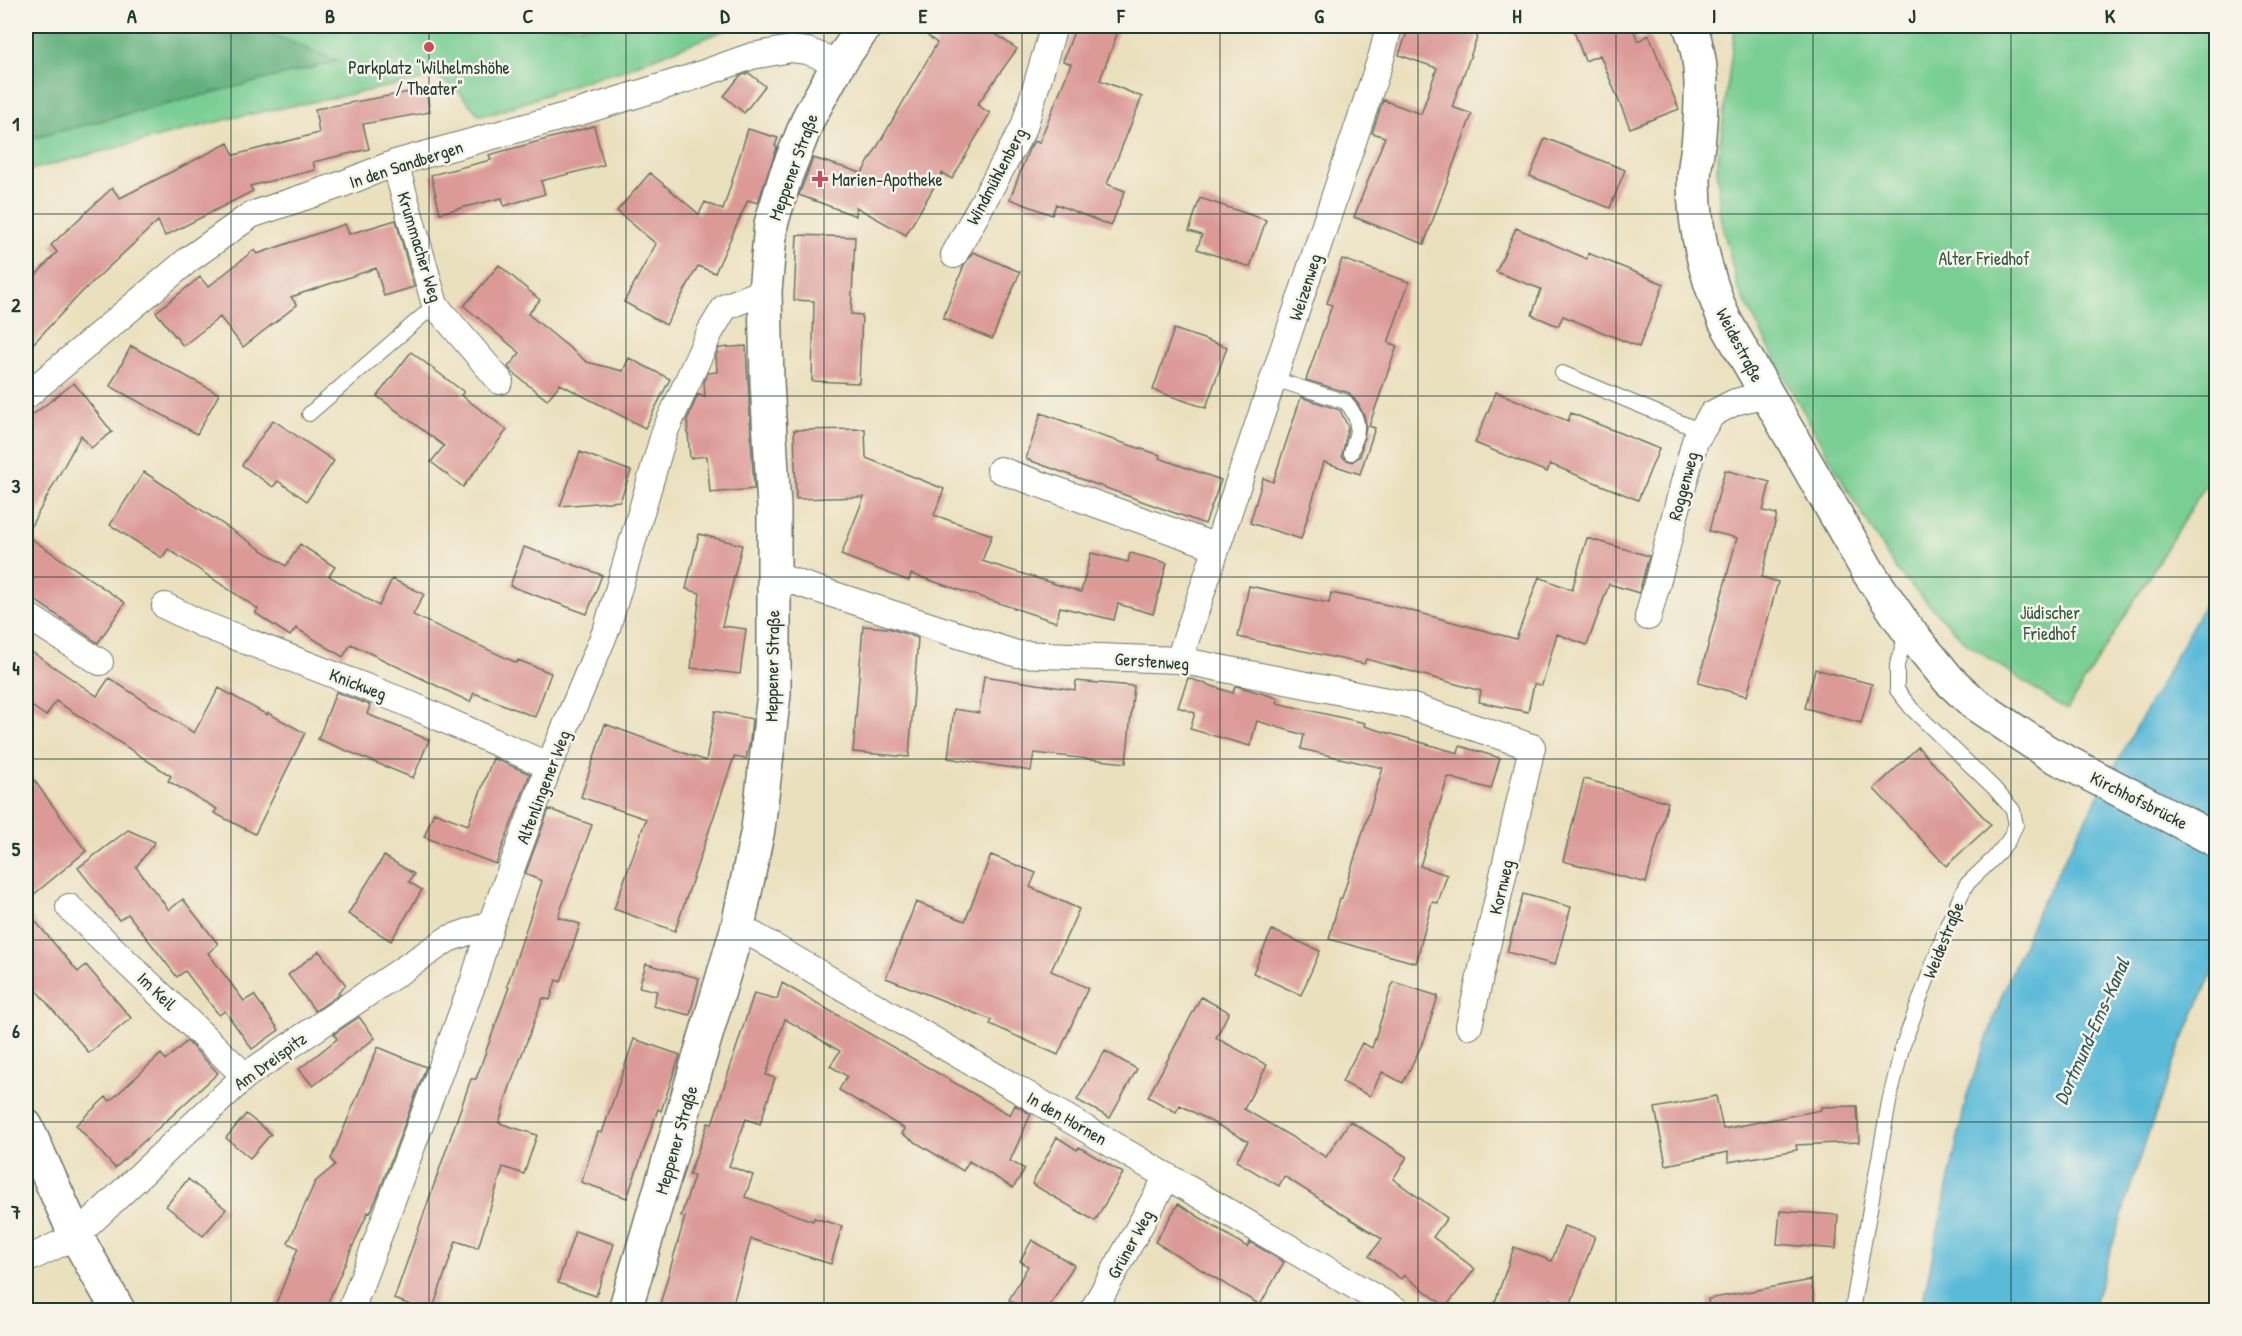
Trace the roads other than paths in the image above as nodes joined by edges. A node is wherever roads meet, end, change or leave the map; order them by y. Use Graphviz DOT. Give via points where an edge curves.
graph roads {
  1 [pos="865,26"];
  2 [pos="1054,26"];
  3 [pos="1389,26"];
  4 [pos="1690,26"];
  5 [pos="839,63"];
  6 [pos="395,163"];
  7 [pos="954,255"];
  8 [pos="765,291"];
  9 [pos="435,305"];
  10 [pos="1562,373"];
  11 [pos="1274,379"];
  12 [pos="501,381"];
  13 [pos="1766,394"];
  14 [pos="26,396"];
  15 [pos="309,414"];
  16 [pos="1701,431"];
  17 [pos="1351,453"];
  18 [pos="1000,470"];
  19 [pos="1217,547"];
  20 [pos="773,575"];
  21 [pos="165,606"];
  22 [pos="26,615"];
  23 [pos="1648,617"];
  24 [pos="1908,629"];
  25 [pos="1179,660"];
  26 [pos="100,662"];
  27 [pos="1532,747"];
  28 [pos="2062,759"];
  29 [pos="549,766"];
  30 [pos="2217,840"];
  31 [pos="69,907"];
  32 [pos="491,924"];
  33 [pos="738,926"];
  34 [pos="1469,1026"];
  35 [pos="245,1076"];
  36 [pos="26,1126"];
  37 [pos="1167,1177"];
  38 [pos="76,1236"];
  39 [pos="26,1260"];
  40 [pos="118,1311"];
  41 [pos="351,1311"];
  42 [pos="625,1311"];
  43 [pos="1093,1311"];
  44 [pos="1396,1311"];
  45 [pos="1852,1311"];
  1 -- 5 [label="main road, Meppener Straße"];
  2 -- 7 [label="street, Windmühlenberg" via="1024,127"];
  3 -- 11 [label="street, Weizenweg"];
  4 -- 13 [label="main road, Weidestraße" via="1700,62 1701,104 1694,180 1701,254 1725,321"];
  5 -- 6 [label="street, In den Sandbergen" via="791,49 752,56 583,111"];
  5 -- 8 [label="main road, Meppener Straße" via="809,117 786,175 771,224"];
  6 -- 9 [label="street, Krummacher Weg"];
  6 -- 14 [label="street, In den Sandbergen" via="251,215 188,260"];
  8 -- 20 [label="main road, Meppener Straße"];
  8 -- 29 [label="street, Altenlingener Weg" via="725,307 710,332 665,431 607,628"];
  9 -- 12 [label="street, Krummacher Weg"];
  9 -- 15 [label="lane"];
  10 -- 16 [label="lane"];
  11 -- 17 [label="lane" via="1346,402 1359,429"];
  11 -- 19 [label="street, Weizenweg"];
  13 -- 16 [label="street, Roggenweg" via="1735,402 1712,414"];
  13 -- 24 [label="main road, Weidestraße" via="1869,573"];
  16 -- 23 [label="street, Roggenweg" via="1695,441"];
  18 -- 19 [label="street"];
  19 -- 25 [label="street, Weizenweg"];
  20 -- 25 [label="street, Gerstenweg" via="1017,654"];
  20 -- 33 [label="main road, Meppener Straße" via="774,694 758,829"];
  21 -- 29 [label="street, Knickweg" via="402,701"];
  22 -- 26 [label="street"];
  24 -- 28 [label="main road, Weidestraße" via="1949,680 1975,704"];
  24 -- 45 [label="lane, Weidestraße" via="1897,665 1897,690 1912,710 1994,788 2013,810 2016,825 1994,858 1966,885 1902,1048"];
  25 -- 27 [label="street, Gerstenweg" via="1407,705"];
  27 -- 34 [label="street, Kornweg"];
  28 -- 30 [label="main road, Kirchhofsbrücke"];
  29 -- 32 [label="street, Altenlingener Weg"];
  31 -- 35 [label="street, Im Keil"];
  32 -- 35 [label="street, Am Dreispitz" via="448,939"];
  32 -- 41 [label="street, Altenlingener Weg" via="473,983"];
  33 -- 37 [label="street, In den Hornen"];
  33 -- 42 [label="main road, Meppener Straße"];
  35 -- 38 [label="street, Am Dreispitz"];
  36 -- 38 [label="main road"];
  37 -- 43 [label="street, Grüner Weg"];
  37 -- 44 [label="street, In den Hornen"];
  38 -- 39 [label="street, Am Dreispitz"];
  38 -- 40 [label="main road"];
}
